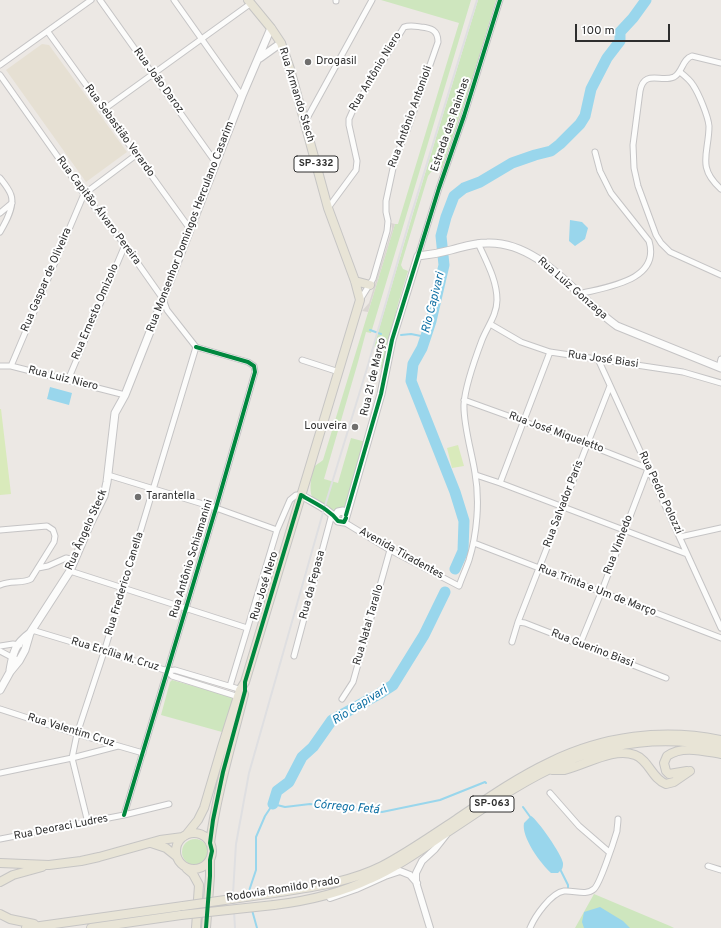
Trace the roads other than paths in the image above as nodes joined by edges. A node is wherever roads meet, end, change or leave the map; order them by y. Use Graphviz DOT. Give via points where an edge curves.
graph roads {
  1 [pos="91,0"];
  2 [pos="100,0"];
  3 [pos="174,0"];
  4 [pos="372,0"];
  5 [pos="500,0"];
  6 [pos="249,2"];
  7 [pos="271,28"];
  8 [pos="431,28"];
  9 [pos="48,32"];
  10 [pos="201,38"];
  11 [pos="281,43"];
  12 [pos="258,59"];
  13 [pos="721,63"];
  14 [pos="0,65"];
  15 [pos="680,72"];
  16 [pos="153,73"];
  17 [pos="0,75"];
  18 [pos="242,96"];
  19 [pos="103,110"];
  20 [pos="305,122"];
  21 [pos="595,152"];
  22 [pos="136,155"];
  23 [pos="216,163"];
  24 [pos="0,178"];
  25 [pos="721,189"];
  26 [pos="84,194"];
  27 [pos="12,203"];
  28 [pos="328,208"];
  29 [pos="0,213"];
  30 [pos="0,217"];
  31 [pos="5,223"];
  32 [pos="190,229"];
  33 [pos="0,232"];
  34 [pos="478,243"];
  35 [pos="124,245"];
  36 [pos="418,256"];
  37 [pos="721,275"];
  38 [pos="355,281"];
  39 [pos="370,285"];
  40 [pos="579,294"];
  41 [pos="164,299"];
  42 [pos="360,300"];
  43 [pos="490,324"];
  44 [pos="196,347"];
  45 [pos="550,352"];
  46 [pos="598,359"];
  47 [pos="721,359"];
  48 [pos="302,360"];
  49 [pos="0,366"];
  50 [pos="11,366"];
  51 [pos="720,367"];
  52 [pos="339,372"];
  53 [pos="68,380"];
  54 [pos="721,383"];
  55 [pos="610,386"];
  56 [pos="125,395"];
  57 [pos="464,400"];
  58 [pos="525,421"];
  59 [pos="586,444"];
  60 [pos="647,468"];
  61 [pos="108,475"];
  62 [pos="476,475"];
  63 [pos="500,483"];
  64 [pos="154,489"];
  65 [pos="302,495"];
  66 [pos="563,507"];
  67 [pos="216,508"];
  68 [pos="338,515"];
  69 [pos="721,528"];
  70 [pos="0,530"];
  71 [pos="277,530"];
  72 [pos="625,530"];
  73 [pos="680,537"];
  74 [pos="474,543"];
  75 [pos="390,550"];
  76 [pos="687,554"];
  77 [pos="75,560"];
  78 [pos="38,568"];
  79 [pos="539,569"];
  80 [pos="70,572"];
  81 [pos="0,584"];
  82 [pos="123,588"];
  83 [pos="601,593"];
  84 [pos="186,608"];
  85 [pos="518,622"];
  86 [pos="247,628"];
  87 [pos="721,628"];
  88 [pos="31,632"];
  89 [pos="721,638"];
  90 [pos="512,642"];
  91 [pos="18,644"];
  92 [pos="580,644"];
  93 [pos="0,646"];
  94 [pos="25,650"];
  95 [pos="0,651"];
  96 [pos="104,652"];
  97 [pos="294,656"];
  98 [pos="16,659"];
  99 [pos="168,670"];
  100 [pos="666,678"];
  101 [pos="230,686"];
  102 [pos="0,690"];
  103 [pos="242,691"];
  104 [pos="342,699"];
  105 [pos="0,709"];
  106 [pos="76,734"];
  107 [pos="721,740"];
  108 [pos="119,746"];
  109 [pos="721,748"];
  110 [pos="143,753"];
  111 [pos="721,754"];
  112 [pos="72,758"];
  113 [pos="548,770"];
  114 [pos="0,773"];
  115 [pos="550,792"];
  116 [pos="169,804"];
  117 [pos="124,816"];
  118 [pos="618,819"];
  119 [pos="88,823"];
  120 [pos="448,832"];
  121 [pos="184,836"];
  122 [pos="0,839"];
  123 [pos="150,843"];
  124 [pos="210,843"];
  125 [pos="609,852"];
  126 [pos="176,856"];
  127 [pos="210,860"];
  128 [pos="0,863"];
  129 [pos="49,865"];
  130 [pos="708,866"];
  131 [pos="187,869"];
  132 [pos="721,870"];
  133 [pos="0,882"];
  134 [pos="417,883"];
  135 [pos="276,904"];
  136 [pos="0,914"];
  137 [pos="40,925"];
  138 [pos="26,928"];
  139 [pos="91,928"];
  140 [pos="196,928"];
  141 [pos="206,928"];
  142 [pos="430,928"];
  143 [pos="530,928"];
  1 -- 9 [label="street"];
  2 -- 16 [label="street, Rua João Daroz"];
  3 -- 10 [label="street"];
  4 -- 20 [label="street"];
  5 -- 36 [label="street, Estrada das Rainhas"];
  6 -- 7 [label="main road, SP-332"];
  6 -- 10 [label="street"];
  7 -- 11 [label="main road, Rua Armando Stech / SP-332"];
  7 -- 12 [label="main road, Rua Monsenhor Domingos Herculano Casarim"];
  8 -- 28 [label="street, Rua Antônio Niero" via="410,25 404,27 353,110 349,119 357,161 356,170"];
  8 -- 39 [label="street, Rua Antônio Antonioli" via="437,33 438,42 393,164 386,202 387,231"];
  9 -- 14 [label="street"];
  9 -- 19 [label="street, Rua Sebastião Verardo"];
  10 -- 16 [label="street"];
  10 -- 18 [label="street"];
  11 -- 12 [label="main road"];
  11 -- 20 [label="main road, Rua Armando Stech / SP-332"];
  12 -- 18 [label="main road, Rua Monsenhor Domingos Herculano Casarim"];
  13 -- 15 [label="street" via="692,56 687,58"];
  15 -- 25 [label="street" via="694,87 706,116 709,126 705,153 707,169 711,179"];
  15 -- 37 [label="street" via="671,78 649,78 642,83 632,156 635,173 661,243 670,252"];
  16 -- 19 [label="street"];
  16 -- 23 [label="street, Rua João Daroz"];
  17 -- 26 [label="street, Rua Capitão Álvaro Pereira"];
  18 -- 23 [label="main road, Rua Monsenhor Domingos Herculano Casarim"];
  19 -- 22 [label="street, Rua Sebastião Verardo"];
  20 -- 28 [label="main road, Rua Armando Stech / SP-332"];
  21 -- 40 [label="street" via="600,171 611,193 649,241 651,259 640,274 626,281"];
  22 -- 26 [label="street"];
  22 -- 32 [label="street, Rua Sebastião Verardo"];
  23 -- 32 [label="main road, Rua Monsenhor Domingos Herculano Casarim"];
  24 -- 27 [label="street" via="10,193"];
  26 -- 35 [label="street, Rua Capitão Álvaro Pereira"];
  26 -- 50 [label="street, Rua Gaspar de Oliveira"];
  27 -- 29 [label="street"];
  27 -- 31 [label="street"];
  28 -- 38 [label="main road, Rua Armando Stech / SP-332"];
  30 -- 31 [label="street"];
  31 -- 33 [label="street"];
  32 -- 41 [label="main road, Rua Monsenhor Domingos Herculano Casarim"];
  34 -- 36 [label="main road, Rua Luiz Gonzaga"];
  34 -- 40 [label="main road, Rua Luiz Gonzaga" via="499,243 536,257"];
  34 -- 43 [label="street" via="489,266 496,291 497,302"];
  35 -- 41 [label="street, Rua Capitão Álvaro Pereira"];
  35 -- 53 [label="street, Rua Ernesto Omizolo"];
  36 -- 68 [label="main road, Rua 21 de Março" via="392,340 381,394 350,502"];
  38 -- 39 [label="main road"];
  38 -- 42 [label="main road, Rua Armando Stech / SP-332"];
  39 -- 42 [label="street, Rua Antônio Antonioli"];
  40 -- 51 [label="main road, Rua Luiz Gonzaga" via="617,326"];
  41 -- 44 [label="street, Rua Capitão Álvaro Pereira" via="167,310"];
  41 -- 56 [label="main road, Rua Monsenhor Domingos Herculano Casarim"];
  42 -- 52 [label="main road, Rua José Nero"];
  43 -- 45 [label="street, Rua José Biasi" via="521,342"];
  43 -- 57 [label="street" via="481,344"];
  44 -- 64 [label="street, Rua Frederico Canella"];
  44 -- 67 [label="street, Rua Antônio Schiamanini" via="241,359 252,363 255,368"];
  45 -- 46 [label="street, Rua José Biasi"];
  45 -- 58 [label="street"];
  46 -- 54 [label="street, Rua José Biasi" via="683,372"];
  46 -- 55 [label="street, Rua Pedro Polozzi"];
  47 -- 51 [label="street"];
  48 -- 52 [label="street"];
  49 -- 50 [label="street, Rua Luiz Niero"];
  50 -- 53 [label="street, Rua Luiz Niero"];
  52 -- 65 [label="main road, Rua José Nero"];
  53 -- 56 [label="street, Rua Luiz Niero"];
  55 -- 59 [label="street, Rua Salvador Paris"];
  55 -- 60 [label="street, Rua Pedro Polozzi"];
  56 -- 61 [label="main road, Rua Ângelo Steck" via="115,413"];
  57 -- 58 [label="street, Rua José Miqueletto"];
  57 -- 62 [label="street" via="464,413"];
  58 -- 59 [label="street, Rua José Miqueletto"];
  58 -- 63 [label="street"];
  59 -- 60 [label="street, Rua José Miqueletto"];
  59 -- 66 [label="street, Rua Salvador Paris"];
  60 -- 72 [label="street, Rua Vinhedo"];
  60 -- 73 [label="street, Rua Pedro Polozzi"];
  61 -- 64 [label="street"];
  61 -- 77 [label="main road, Rua Ângelo Steck" via="104,496"];
  62 -- 63 [label="street"];
  62 -- 74 [label="street"];
  63 -- 66 [label="street"];
  64 -- 67 [label="street"];
  64 -- 82 [label="street, Rua Frederico Canella"];
  65 -- 68 [label="main road, Avenida Tiradentes"];
  65 -- 71 [label="street" via="296,495 290,500"];
  65 -- 103 [label="main road, Rua José Nero"];
  66 -- 72 [label="street"];
  66 -- 79 [label="street, Rua Salvador Paris"];
  67 -- 71 [label="street"];
  67 -- 84 [label="street, Rua Antônio Schiamanini"];
  68 -- 75 [label="street, Avenida Tiradentes"];
  68 -- 97 [label="street, Rua da Fepasa"];
  69 -- 73 [label="street"];
  70 -- 78 [label="street" via="50,527 55,536 54,542"];
  71 -- 86 [label="street"];
  72 -- 76 [label="street"];
  72 -- 83 [label="street, Rua Vinhedo"];
  73 -- 76 [label="street, Rua Pedro Polozzi"];
  74 -- 75 [label="street, Avenida Tiradentes" via="458,586"];
  74 -- 79 [label="street, Rua Trinta e Um de Março"];
  75 -- 104 [label="street, Rua Natal Tarallo" via="353,682"];
  76 -- 87 [label="street, Rua Pedro Polozzi"];
  77 -- 78 [label="street" via="66,558"];
  77 -- 80 [label="main road, Rua Ângelo Steck"];
  78 -- 81 [label="street" via="34,577 28,581"];
  79 -- 83 [label="street, Rua Trinta e Um de Março"];
  79 -- 85 [label="street, Rua Salvador Paris"];
  80 -- 82 [label="street"];
  80 -- 88 [label="main road, Rua Ângelo Steck"];
  82 -- 84 [label="street"];
  82 -- 96 [label="street, Rua Frederico Canella"];
  83 -- 89 [label="street, Rua Trinta e Um de Março"];
  83 -- 92 [label="street, Rua Vinhedo"];
  84 -- 86 [label="street"];
  84 -- 99 [label="street, Rua Antônio Schiamanini"];
  85 -- 90 [label="street, Rua Salvador Paris"];
  85 -- 92 [label="street, Rua Guerino Biasi"];
  86 -- 101 [label="street"];
  88 -- 91 [label="main road, Rua Ângelo Steck"];
  88 -- 94 [label="main road, Rua Ângelo Steck"];
  88 -- 96 [label="street, Rua Ercília M. Cruz"];
  91 -- 93 [label="street"];
  91 -- 94 [label="street"];
  91 -- 98 [label="main road, Rua Ângelo Steck"];
  92 -- 100 [label="street, Rua Guerino Biasi"];
  94 -- 98 [label="main road, Rua Ângelo Steck"];
  95 -- 98 [label="street"];
  96 -- 99 [label="street, Rua Ercília M. Cruz"];
  96 -- 106 [label="street, Rua Frederico Canella"];
  98 -- 102 [label="main road, Rua Ângelo Steck"];
  99 -- 101 [label="street, Rua Ercília M. Cruz"];
  99 -- 103 [label="street" via="172,676"];
  99 -- 110 [label="street, Rua Antônio Schiamanini"];
  101 -- 103 [label="street, Rua Ercília M. Cruz"];
  103 -- 121 [label="main road" via="222,746 204,808 198,820"];
  103 -- 124 [label="main road"];
  105 -- 106 [label="street, Rua Valentim Cruz"];
  106 -- 108 [label="street, Rua Valentim Cruz"];
  106 -- 112 [label="street, Rua Frederico Canella"];
  107 -- 137 [label="main road, Rodovia Romildo Prado / SP-063, bridge" via="666,734 642,735 570,753 535,769 381,866 335,883"];
  108 -- 110 [label="street, Rua Valentim Cruz"];
  108 -- 112 [label="street"];
  109 -- 113 [label="main road, Rodovia Romildo Prado / SP-063" via="678,741 628,744 602,749"];
  110 -- 117 [label="street, Rua Antônio Schiamanini"];
  111 -- 113 [label="main road" via="686,750 670,753 664,763 669,774 690,771 674,782 666,784 659,780 639,756 627,752 564,770"];
  112 -- 114 [label="street"];
  112 -- 119 [label="street, Rua Frederico Canella"];
  113 -- 120 [label="main road, Rodovia Romildo Prado / SP-063"];
  115 -- 125 [label="street" via="579,826"];
  116 -- 117 [label="street, Rua Deoraci Ludres"];
  117 -- 119 [label="street, Rua Deoraci Ludres"];
  118 -- 125 [label="street"];
  119 -- 122 [label="street, Rua Deoraci Ludres"];
  120 -- 134 [label="street" via="435,850 422,861 416,873"];
  120 -- 135 [label="main road, Rodovia Romildo Prado / SP-063" via="409,858 344,890"];
  121 -- 123 [label="main road"];
  121 -- 124 [label="main road" via="199,834"];
  121 -- 126 [label="main road" via="176,845"];
  123 -- 126 [label="main road" via="166,848"];
  123 -- 129 [label="main road" via="99,857"];
  124 -- 127 [label="main road"];
  125 -- 143 [label="street" via="600,881 594,889 588,892 557,893 534,919"];
  126 -- 131 [label="main road" via="180,864"];
  127 -- 131 [label="main road" via="200,868"];
  127 -- 141 [label="main road"];
  128 -- 129 [label="main road"];
  129 -- 133 [label="main road" via="13,875"];
  130 -- 132 [label="street"];
  131 -- 140 [label="main road" via="193,874 198,885"];
  134 -- 135 [label="street" via="410,875 400,871 342,895 302,903"];
  134 -- 142 [label="street"];
  135 -- 139 [label="main road, Rodovia Romildo Prado / SP-063, bridge"];
  136 -- 137 [label="main road" via="17,921"];
  137 -- 138 [label="main road, Rodovia Romildo Prado / SP-063"];
}
